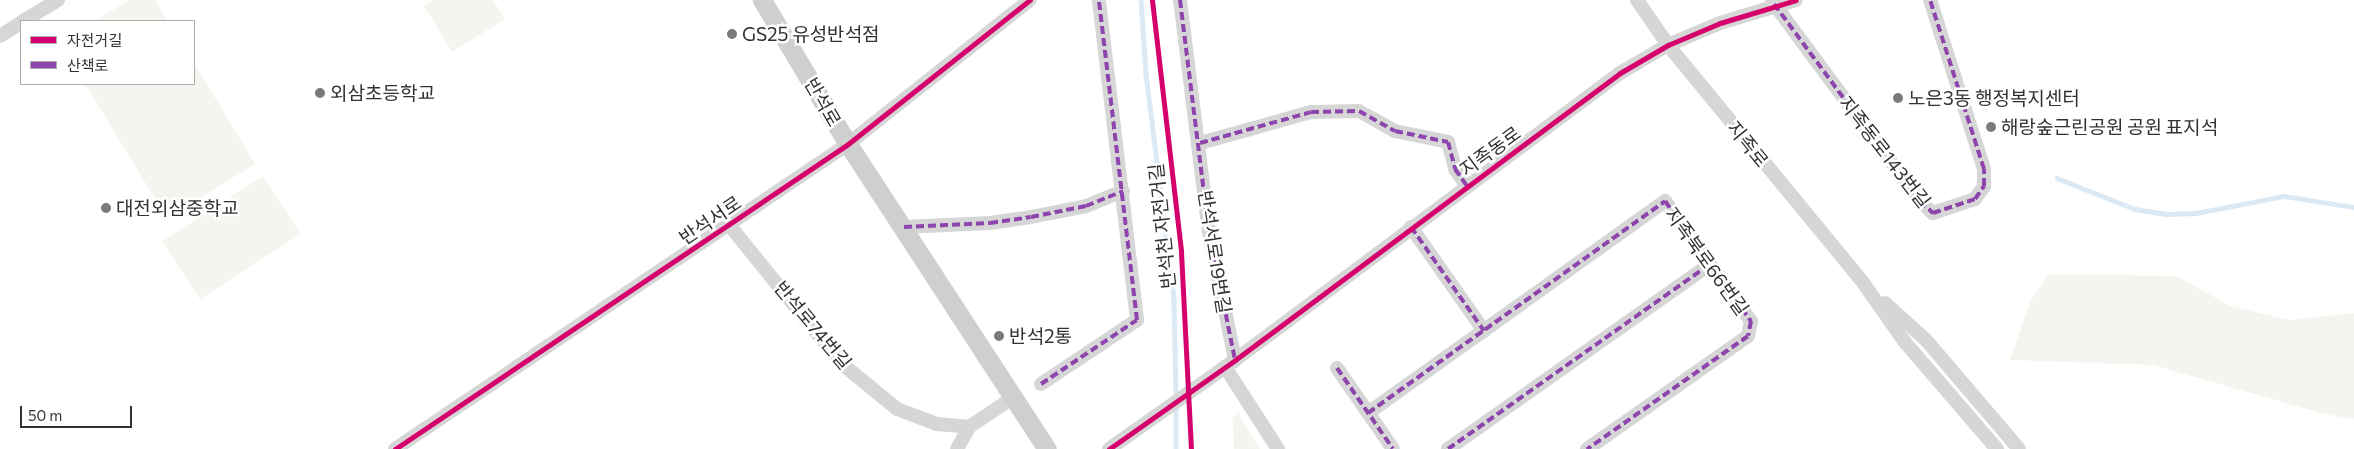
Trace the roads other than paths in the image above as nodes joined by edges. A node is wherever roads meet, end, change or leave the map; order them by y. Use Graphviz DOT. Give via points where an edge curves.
graph roads {
  1 [pos="58,0"];
  2 [pos="762,0"];
  3 [pos="1030,0"];
  4 [pos="1099,0"];
  5 [pos="1180,0"];
  6 [pos="1637,0"];
  7 [pos="1796,0"];
  8 [pos="1930,0"];
  9 [pos="1774,3"];
  10 [pos="25,20"];
  11 [pos="20,23"];
  12 [pos="0,36"];
  13 [pos="1668,45"];
  14 [pos="1200,142"];
  15 [pos="848,144"];
  16 [pos="1467,186"];
  17 [pos="1123,191"];
  18 [pos="730,226"];
  19 [pos="904,227"];
  20 [pos="1412,227"];
  21 [pos="1710,264"];
  22 [pos="1864,284"];
  23 [pos="1484,331"];
  24 [pos="1230,364"];
  25 [pos="1336,368"];
  26 [pos="1041,384"];
  27 [pos="1014,397"];
  28 [pos="1368,413"];
  29 [pos="969,427"];
  30 [pos="395,449"];
  31 [pos="958,449"];
  32 [pos="1047,449"];
  33 [pos="1109,449"];
  34 [pos="1278,449"];
  35 [pos="1393,449"];
  36 [pos="1448,449"];
  37 [pos="1587,449"];
  38 [pos="1997,449"];
  39 [pos="2019,449"];
  1 -- 10 [label="street"];
  2 -- 15 [label="street, 반석로"];
  3 -- 15 [label="street, 반석서로"];
  4 -- 17 [label="street"];
  5 -- 14 [label="street, 반석서로19번길"];
  6 -- 13 [label="street, 지족로"];
  7 -- 9 [label="street, 지족동로"];
  8 -- 9 [label="street, 지족동로143번길" via="1984,169 1984,186 1975,198 1933,213 1920,201"];
  9 -- 13 [label="street, 지족동로"];
  11 -- 12 [label="street"];
  13 -- 16 [label="street, 지족동로" via="1620,73"];
  13 -- 22 [label="street, 지족로"];
  14 -- 16 [label="street" via="1290,116 1330,110 1359,111 1395,131 1448,142 1455,169"];
  14 -- 24 [label="street, 반석서로19번길" via="1209,232"];
  15 -- 18 [label="street, 반석서로"];
  15 -- 19 [label="street, 반석로"];
  16 -- 20 [label="street, 지족동로"];
  17 -- 19 [label="street" via="1086,206 1031,218"];
  17 -- 26 [label="street" via="1137,320"];
  18 -- 29 [label="street, 반석로74번길" via="841,363 897,410 937,424"];
  18 -- 30 [label="street, 반석서로" via="546,345"];
  19 -- 27 [label="street, 반석로"];
  20 -- 23 [label="street"];
  20 -- 24 [label="street, 지족동로"];
  21 -- 23 [label="street, 지족북로66번길" via="1665,201"];
  21 -- 36 [label="street"];
  21 -- 37 [label="street, 지족북로66번길" via="1751,321 1748,336"];
  22 -- 38 [label="street, 지족로" via="1904,341"];
  22 -- 39 [label="street, 지족로" via="1926,340"];
  23 -- 28 [label="street, 지족북로66번길"];
  24 -- 33 [label="street, 지족동로"];
  24 -- 34 [label="street"];
  25 -- 28 [label="street"];
  27 -- 29 [label="street"];
  27 -- 32 [label="street, 반석로"];
  28 -- 35 [label="street"];
  29 -- 31 [label="street"];
}
